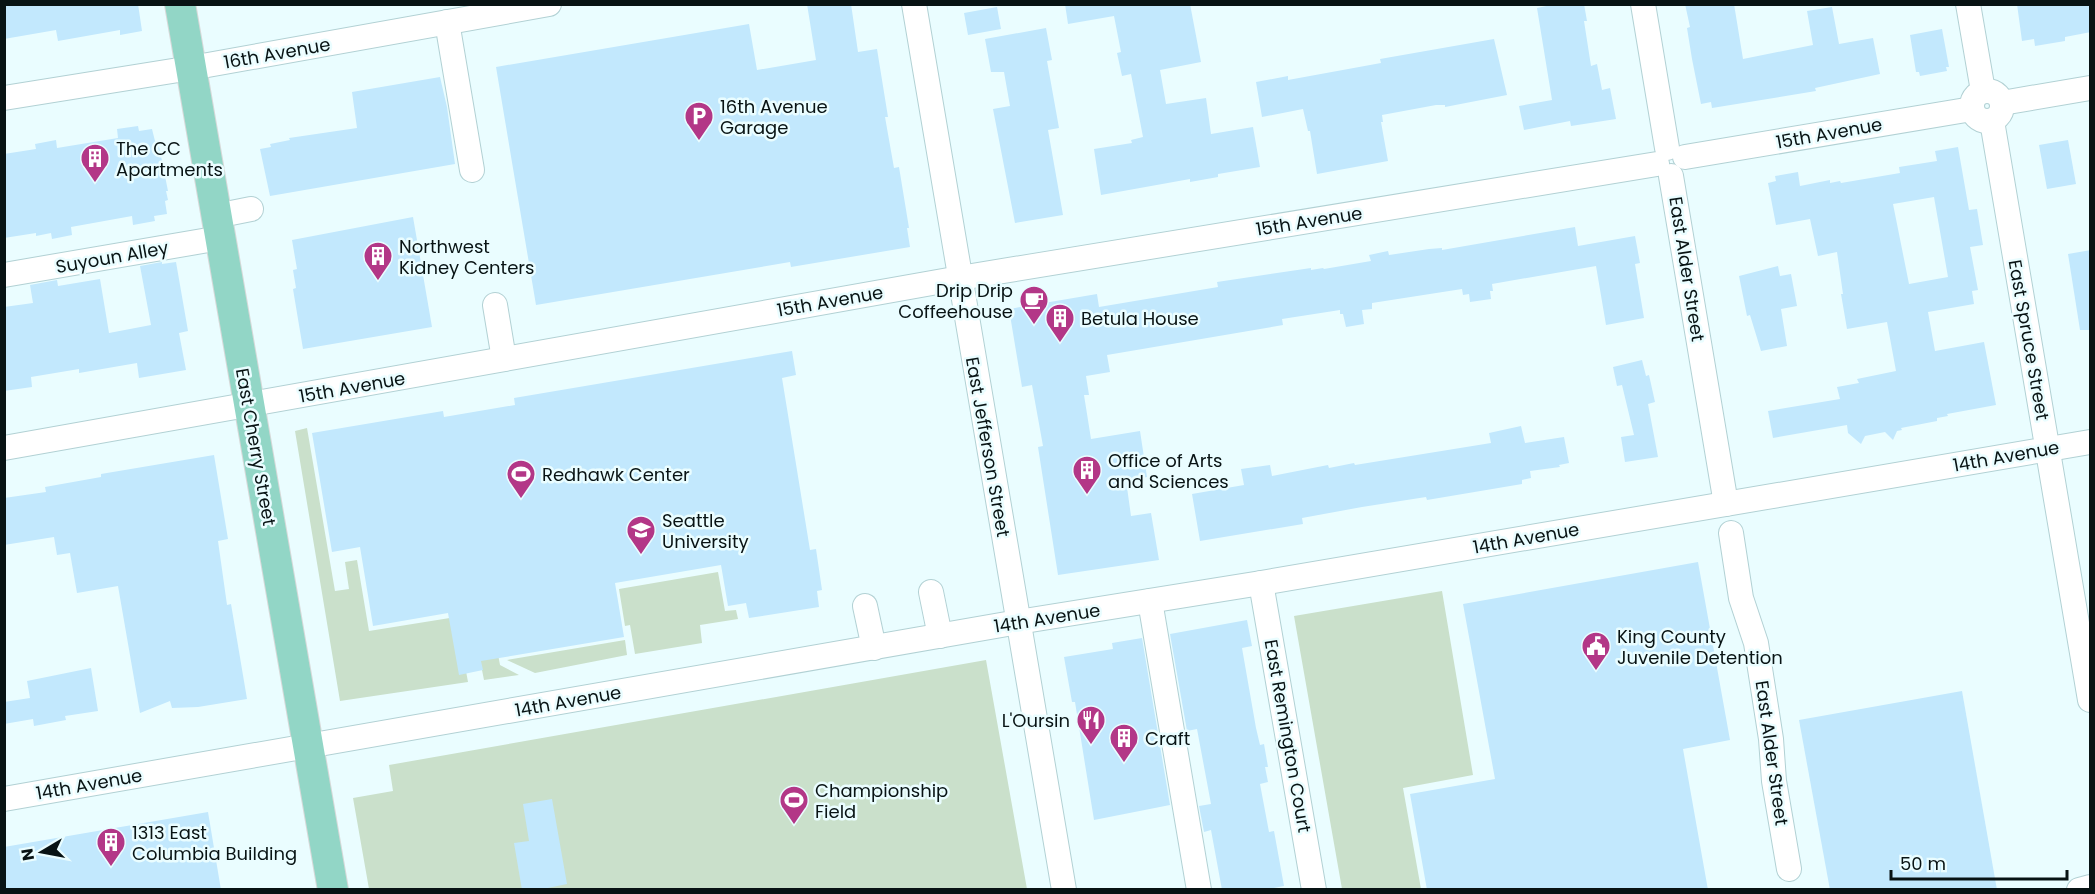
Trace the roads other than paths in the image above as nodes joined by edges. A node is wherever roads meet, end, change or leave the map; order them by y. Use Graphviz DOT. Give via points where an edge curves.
graph roads {
  1 [pos="180,4"];
  2 [pos="549,4"];
  3 [pos="914,4"];
  4 [pos="1643,4"];
  5 [pos="1968,4"];
  6 [pos="447,22"];
  7 [pos="191,68"];
  8 [pos="2091,88"];
  9 [pos="4,98"];
  10 [pos="1987,106"];
  11 [pos="1670,161"];
  12 [pos="472,170"];
  13 [pos="251,209"];
  14 [pos="218,227"];
  15 [pos="4,275"];
  16 [pos="960,278"];
  17 [pos="495,305"];
  18 [pos="504,359"];
  19 [pos="250,405"];
  20 [pos="2091,442"];
  21 [pos="4,448"];
  22 [pos="2047,449"];
  23 [pos="1726,504"];
  24 [pos="1731,533"];
  25 [pos="1262,583"];
  26 [pos="931,592"];
  27 [pos="1149,601"];
  28 [pos="865,606"];
  29 [pos="1018,622"];
  30 [pos="940,636"];
  31 [pos="874,648"];
  32 [pos="2088,674"];
  33 [pos="2091,700"];
  34 [pos="308,747"];
  35 [pos="4,799"];
  36 [pos="1789,869"];
  37 [pos="2091,887"];
  38 [pos="333,890"];
  39 [pos="1064,890"];
  40 [pos="1199,890"];
  41 [pos="1314,890"];
  42 [pos="2079,890"];
  1 -- 7 [label="main road, East Cherry Street"];
  2 -- 6 [label="street, 16th Avenue"];
  3 -- 16 [label="street, East Jefferson Street"];
  4 -- 11 [label="street, East Alder Street"];
  5 -- 10 [label="street, East Spruce Street"];
  6 -- 7 [label="street, 16th Avenue"];
  6 -- 12 [label="street"];
  7 -- 9 [label="street, 16th Avenue"];
  7 -- 14 [label="main road, East Cherry Street"];
  8 -- 10 [label="street, 15th Avenue"];
  10 -- 11 [label="street, 15th Avenue"];
  10 -- 22 [label="street, East Spruce Street"];
  11 -- 16 [label="street, 15th Avenue"];
  11 -- 23 [label="street, East Alder Street"];
  13 -- 14 [label="street, Suyoun Alley"];
  14 -- 15 [label="street, Suyoun Alley"];
  14 -- 19 [label="main road, East Cherry Street"];
  16 -- 18 [label="street, 15th Avenue"];
  16 -- 29 [label="street, East Jefferson Street"];
  17 -- 18 [label="street"];
  18 -- 19 [label="street, 15th Avenue"];
  19 -- 21 [label="street, 15th Avenue"];
  19 -- 34 [label="main road, East Cherry Street"];
  20 -- 22 [label="street, 14th Avenue"];
  22 -- 23 [label="street, 14th Avenue"];
  22 -- 32 [label="street, East Spruce Street"];
  23 -- 25 [label="street, 14th Avenue"];
  24 -- 36 [label="street, East Alder Street" via="1741,598 1756,643"];
  25 -- 27 [label="street, 14th Avenue"];
  25 -- 41 [label="street, East Remington Court"];
  26 -- 30 [label="street"];
  27 -- 29 [label="street, 14th Avenue"];
  27 -- 40 [label="street"];
  28 -- 31 [label="street"];
  29 -- 30 [label="street, 14th Avenue"];
  29 -- 39 [label="street, East Jefferson Street"];
  30 -- 31 [label="street, 14th Avenue"];
  31 -- 34 [label="street, 14th Avenue"];
  32 -- 33 [label="street, East Spruce Street"];
  34 -- 35 [label="street, 14th Avenue"];
  34 -- 38 [label="main road, East Cherry Street"];
  37 -- 42 [label="street"];
}
